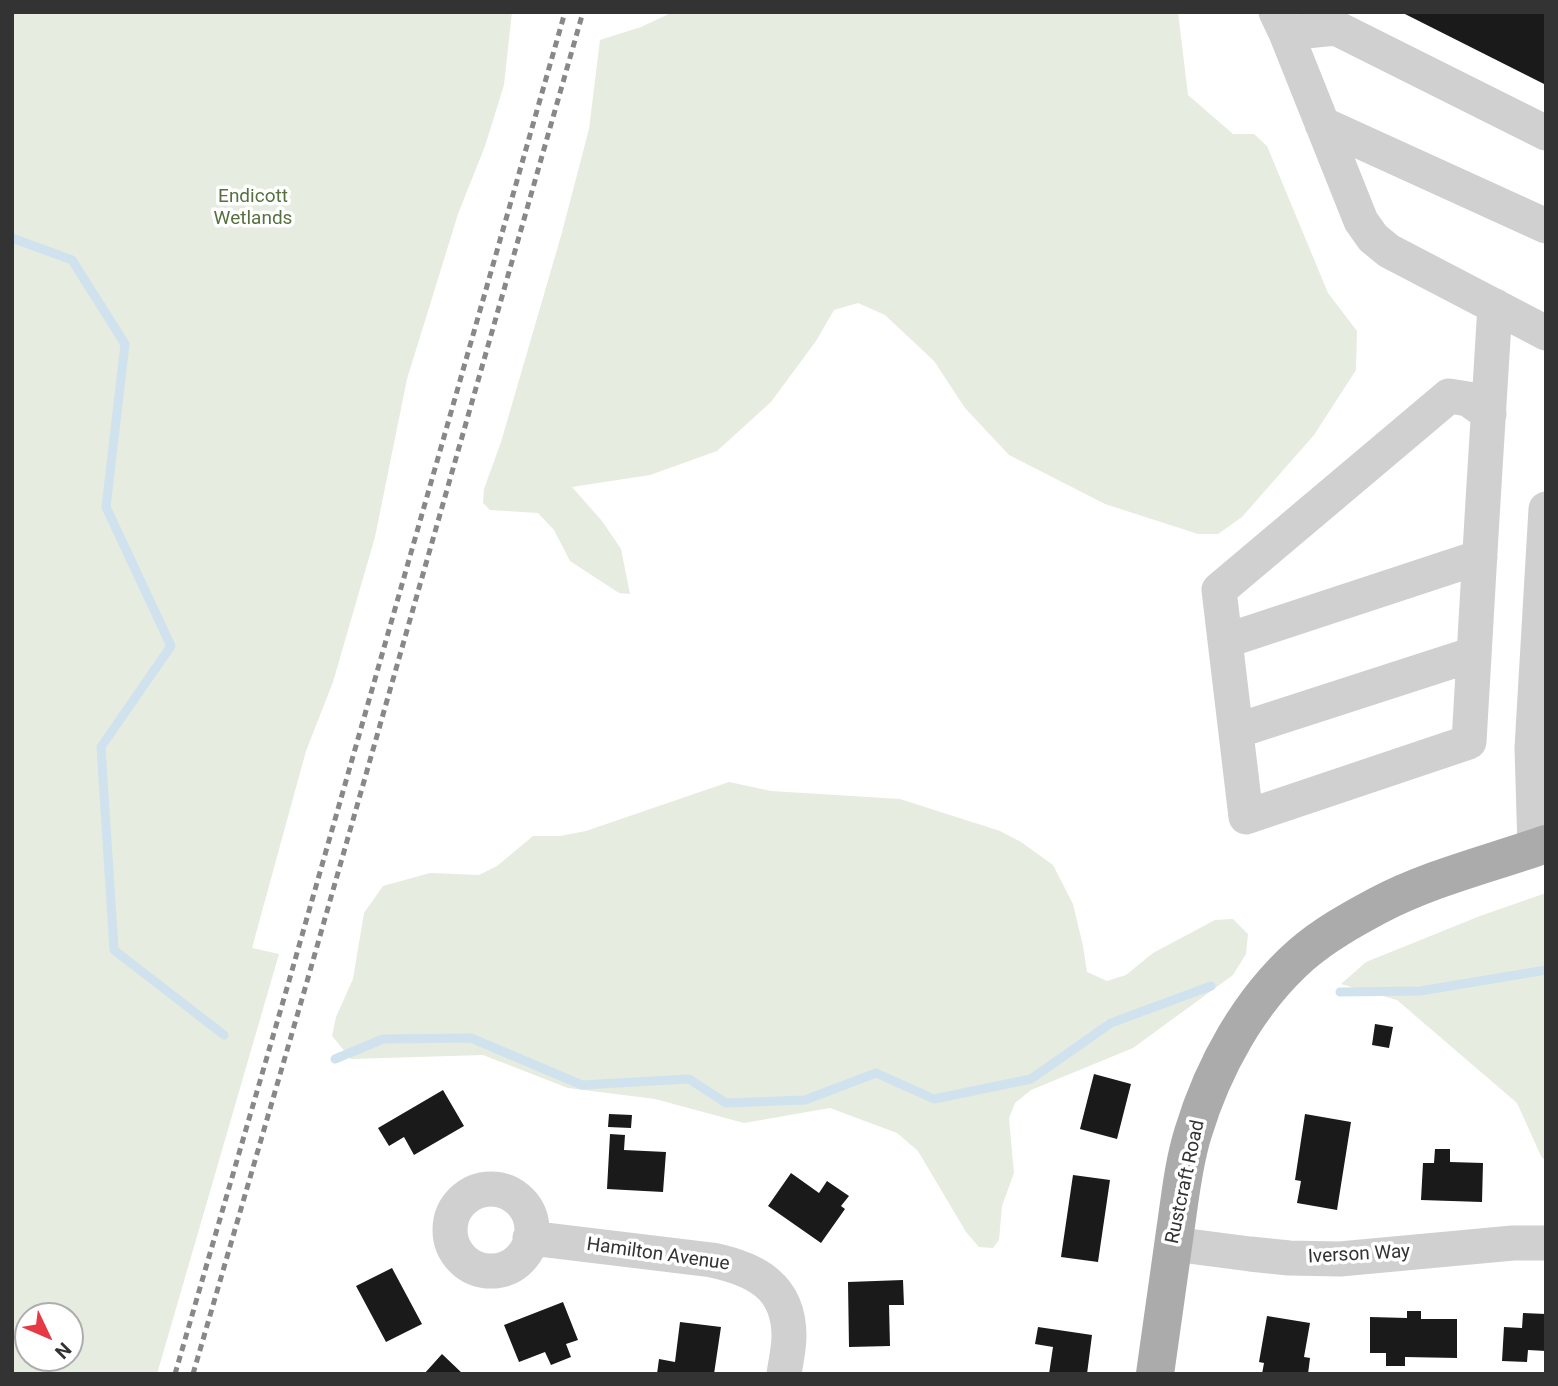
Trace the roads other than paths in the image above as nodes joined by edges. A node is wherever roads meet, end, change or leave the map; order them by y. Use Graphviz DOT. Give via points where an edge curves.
graph roads {
  1 [pos="1281,23"];
  2 [pos="1322,124"];
  3 [pos="1546,133"];
  4 [pos="1546,226"];
  5 [pos="1495,306"];
  6 [pos="1546,332"];
  7 [pos="1489,414"];
  8 [pos="1546,509"];
  9 [pos="1480,557"];
  10 [pos="1225,642"];
  11 [pos="1474,653"];
  12 [pos="1236,731"];
  13 [pos="1540,846"];
  14 [pos="530,1238"];
  15 [pos="1546,1243"];
  16 [pos="1173,1244"];
  17 [pos="784,1374"];
  18 [pos="1156,1374"];
  1 -- 2 [label="street"];
  1 -- 3 [label="street" via="1336,28"];
  2 -- 4 [label="street"];
  2 -- 5 [label="street" via="1361,221 1373,238 1389,251"];
  5 -- 6 [label="street"];
  5 -- 7 [label="street"];
  7 -- 9 [label="street"];
  7 -- 10 [label="street" via="1468,399 1449,396 1219,590"];
  8 -- 13 [label="street" via="1532,748"];
  9 -- 10 [label="street"];
  9 -- 11 [label="street"];
  10 -- 12 [label="street"];
  11 -- 12 [label="street"];
  11 -- 12 [label="street" via="1469,742 1246,817"];
  13 -- 16 [label="main road, Rustcraft Road" via="1378,905 1302,954 1273,984 1224,1055 1208,1092 1193,1134"];
  14 -- 17 [label="street, Hamilton Avenue" via="712,1260 757,1275 775,1289 787,1315"];
  15 -- 16 [label="street, Iverson Way" via="1340,1259 1263,1256"];
  16 -- 18 [label="main road, Rustcraft Road"];
}
